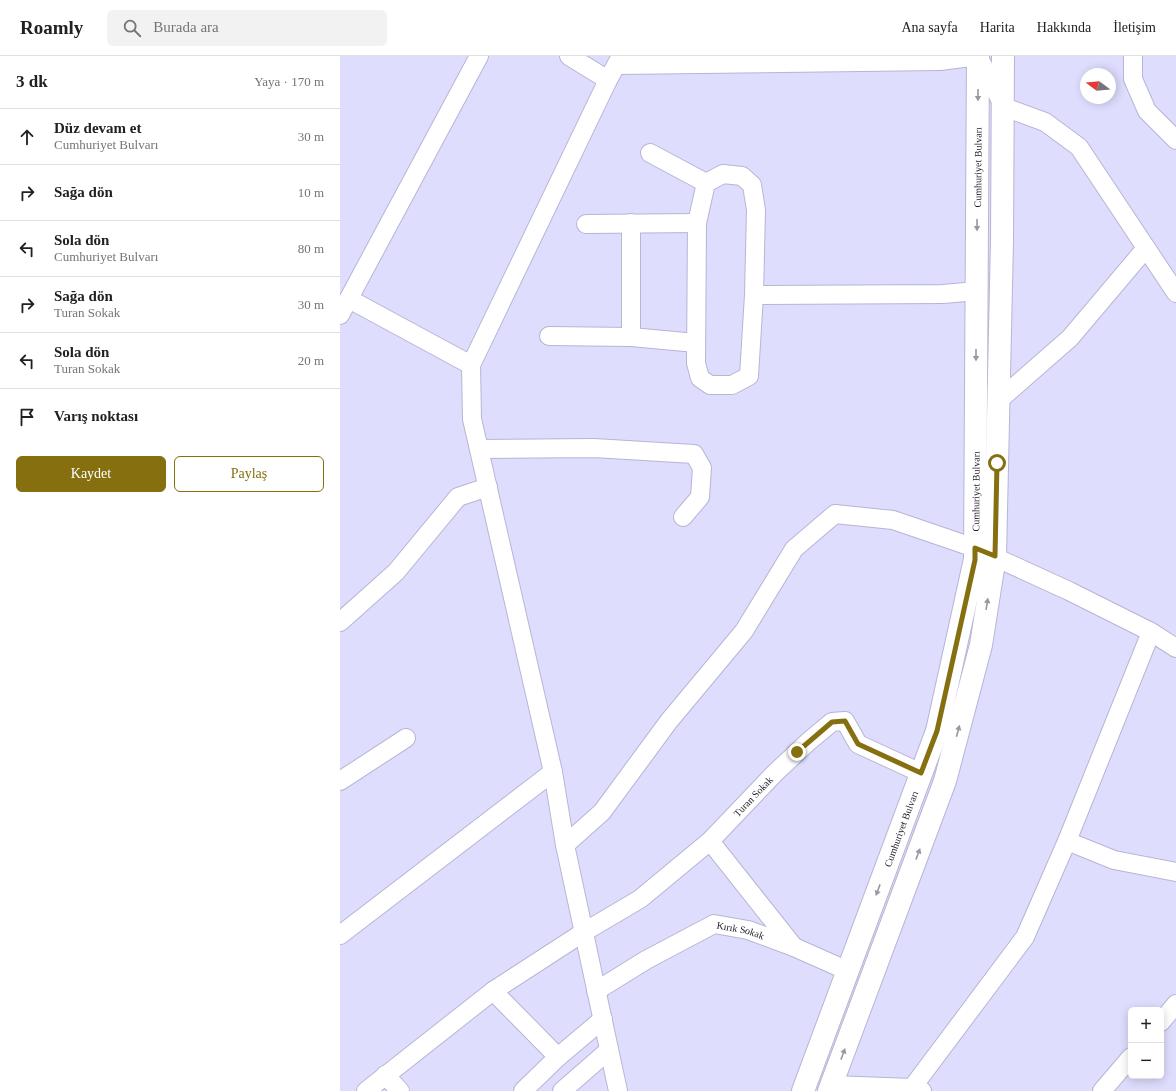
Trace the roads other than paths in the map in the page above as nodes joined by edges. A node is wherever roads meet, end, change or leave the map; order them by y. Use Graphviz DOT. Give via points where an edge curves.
graph roads {
  1 [pos="478,56"];
  2 [pos="569,56"];
  3 [pos="978,56"];
  4 [pos="1003,56"];
  5 [pos="1133,56"];
  6 [pos="615,67"];
  7 [pos="1004,108"];
  8 [pos="1176,140"];
  9 [pos="650,153"];
  10 [pos="706,183"];
  11 [pos="631,223"];
  12 [pos="698,223"];
  13 [pos="586,224"];
  14 [pos="1146,248"];
  15 [pos="977,291"];
  16 [pos="1176,293"];
  17 [pos="754,295"];
  18 [pos="349,299"];
  19 [pos="340,315"];
  20 [pos="549,336"];
  21 [pos="631,337"];
  22 [pos="696,343"];
  23 [pos="471,365"];
  24 [pos="998,401"];
  25 [pos="479,449"];
  26 [pos="488,487"];
  27 [pos="684,517"];
  28 [pos="985,552"];
  29 [pos="340,622"];
  30 [pos="1151,632"];
  31 [pos="1176,648"];
  32 [pos="406,738"];
  33 [pos="553,772"];
  34 [pos="921,773"];
  35 [pos="340,781"];
  36 [pos="1067,841"];
  37 [pos="710,842"];
  38 [pos="565,845"];
  39 [pos="1176,872"];
  40 [pos="584,932"];
  41 [pos="340,935"];
  42 [pos="794,947"];
  43 [pos="848,971"];
  44 [pos="493,991"];
  45 [pos="596,991"];
  46 [pos="1169,1012"];
  47 [pos="603,1019"];
  48 [pos="1176,1028"];
  49 [pos="609,1050"];
  50 [pos="558,1057"];
  51 [pos="1128,1061"];
  52 [pos="385,1075"];
  53 [pos="1110,1087"];
  54 [pos="830,1088"];
  55 [pos="917,1090"];
  56 [pos="366,1091"];
  57 [pos="400,1091"];
  58 [pos="523,1091"];
  59 [pos="562,1091"];
  60 [pos="618,1091"];
  61 [pos="803,1091"];
  1 -- 18 [label="street"];
  2 -- 6 [label="street"];
  3 -- 6 [label="street" via="940,61"];
  3 -- 7 [label="street"];
  3 -- 15 [label="main road, Cumhuriyet Bulvarı, one-way"];
  4 -- 7 [label="main road, Cumhuriyet Bulvarı"];
  5 -- 8 [label="street" via="1134,79 1147,111"];
  6 -- 23 [label="street"];
  7 -- 14 [label="street" via="1045,122 1079,147"];
  7 -- 24 [label="main road, Cumhuriyet Bulvarı"];
  9 -- 10 [label="street"];
  10 -- 12 [label="street"];
  10 -- 17 [label="street" via="723,174 742,176 752,185 756,210"];
  11 -- 12 [label="street"];
  11 -- 13 [label="street"];
  11 -- 21 [label="street"];
  12 -- 22 [label="street"];
  14 -- 16 [label="street"];
  14 -- 24 [label="street" via="1070,338"];
  15 -- 17 [label="street" via="943,294"];
  15 -- 28 [label="main road, Cumhuriyet Bulvarı, one-way"];
  17 -- 22 [label="street" via="749,376 732,385 710,385 700,378 696,363"];
  18 -- 19 [label="street"];
  18 -- 23 [label="street"];
  20 -- 21 [label="street"];
  21 -- 22 [label="street"];
  23 -- 25 [label="street" via="472,419"];
  24 -- 28 [label="main road, Cumhuriyet Bulvarı"];
  25 -- 26 [label="street"];
  25 -- 27 [label="street" via="594,448 694,454 702,468 700,497"];
  26 -- 29 [label="street" via="458,497 396,572"];
  26 -- 33 [label="street"];
  28 -- 30 [label="street"];
  28 -- 34 [label="main road, Cumhuriyet Bulvarı" via="975,560 937,731"];
  28 -- 38 [label="street" via="893,520 835,514 794,548 744,631 670,721 602,812"];
  54 -- 28 [label="main road, Cumhuriyet Bulvarı, one-way" via="945,781 981,645"];
  30 -- 31 [label="street"];
  30 -- 36 [label="street"];
  32 -- 35 [label="street"];
  33 -- 38 [label="street"];
  33 -- 41 [label="street"];
  34 -- 37 [label="street, Turan Sokak" via="858,744 845,721 832,722 775,773"];
  34 -- 43 [label="main road, Cumhuriyet Bulvarı, one-way"];
  36 -- 39 [label="street" via="1114,860"];
  36 -- 55 [label="street" via="1025,937"];
  37 -- 40 [label="street, Turan Sokak" via="640,899"];
  37 -- 42 [label="street"];
  38 -- 40 [label="street"];
  40 -- 44 [label="street, Turan Sokak"];
  40 -- 45 [label="street"];
  42 -- 43 [label="street, Kırık Sokak"];
  42 -- 45 [label="street, Kırık Sokak" via="748,930 714,924 646,960"];
  43 -- 61 [label="main road, Cumhuriyet Bulvarı"];
  44 -- 50 [label="street"];
  44 -- 52 [label="street, Turan Sokak"];
  45 -- 47 [label="street"];
  46 -- 48 [label="street"];
  47 -- 49 [label="street"];
  47 -- 50 [label="street"];
  49 -- 59 [label="street"];
  49 -- 60 [label="street"];
  50 -- 58 [label="street"];
  51 -- 53 [label="street"];
  52 -- 56 [label="street, Turan Sokak"];
  52 -- 57 [label="street"];
  54 -- 55 [label="street"];
}
